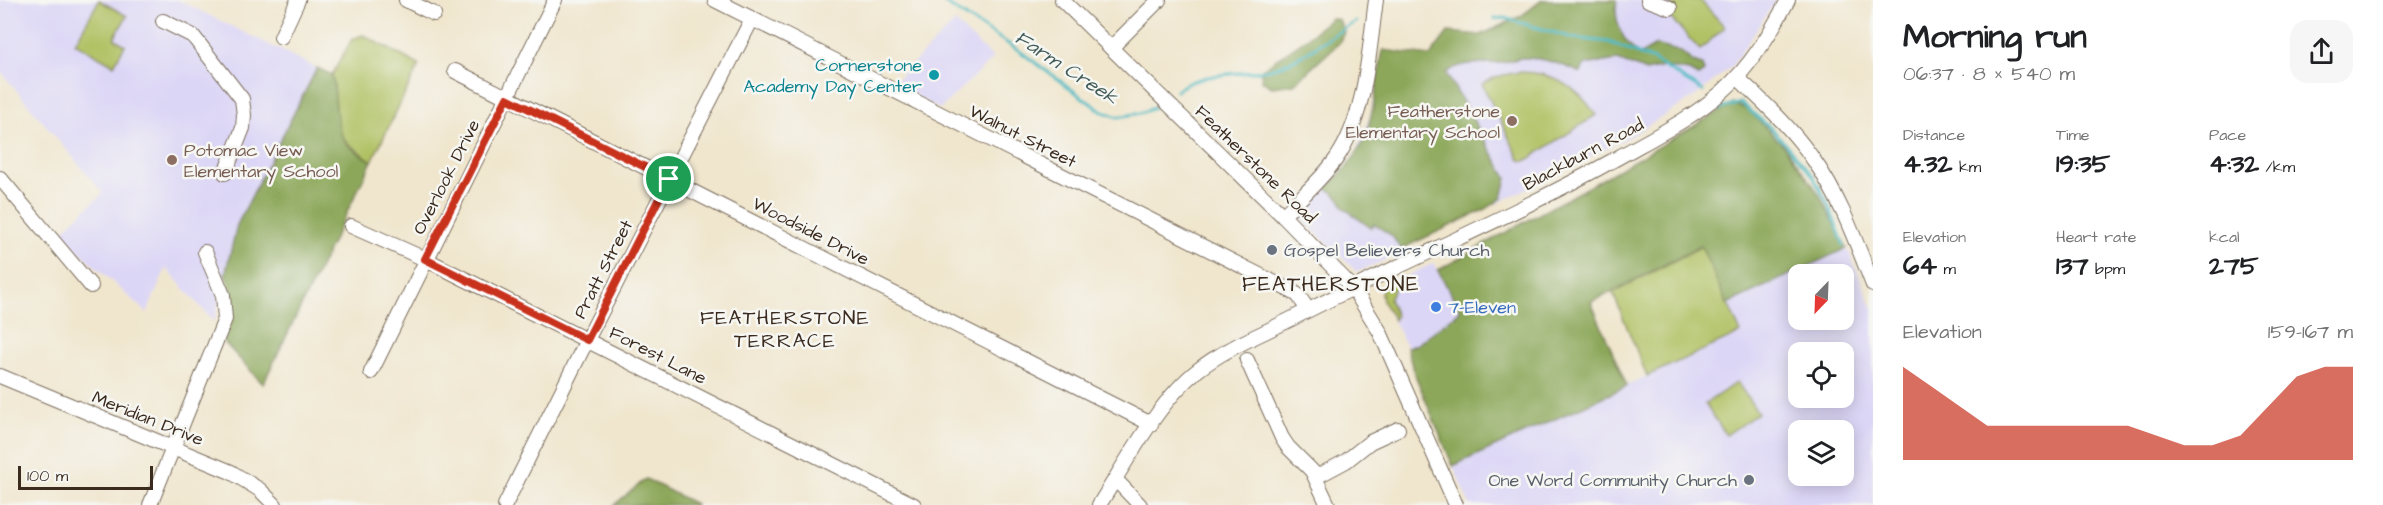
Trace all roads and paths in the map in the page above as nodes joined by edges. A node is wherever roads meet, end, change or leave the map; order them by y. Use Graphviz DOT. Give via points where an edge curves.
graph roads {
  1 [pos="298,0"];
  2 [pos="406,0"];
  3 [pos="555,0"];
  4 [pos="715,0"];
  5 [pos="1062,0"];
  6 [pos="1159,0"];
  7 [pos="1376,0"];
  8 [pos="1648,0"];
  9 [pos="1788,0"];
  10 [pos="1670,8"];
  11 [pos="434,14"];
  12 [pos="752,19"];
  13 [pos="163,21"];
  14 [pos="281,38"];
  15 [pos="1111,48"];
  16 [pos="455,71"];
  17 [pos="1737,77"];
  18 [pos="507,98"];
  19 [pos="225,173"];
  20 [pos="0,178"];
  21 [pos="669,179"];
  22 [pos="1283,216"];
  23 [pos="351,226"];
  24 [pos="205,252"];
  25 [pos="425,259"];
  26 [pos="1873,285"];
  27 [pos="91,286"];
  28 [pos="1353,288"];
  29 [pos="1308,310"];
  30 [pos="587,340"];
  31 [pos="1247,360"];
  32 [pos="371,372"];
  33 [pos="0,376"];
  34 [pos="1151,424"];
  35 [pos="1398,429"];
  36 [pos="173,448"];
  37 [pos="1316,477"];
  38 [pos="1115,479"];
  39 [pos="150,505"];
  40 [pos="275,505"];
  41 [pos="505,505"];
  42 [pos="914,505"];
  43 [pos="1099,505"];
  44 [pos="1140,505"];
  45 [pos="1328,505"];
  46 [pos="1456,505"];
  1 -- 14 [label="street"];
  2 -- 11 [label="street"];
  3 -- 18 [label="street, Overlook Drive"];
  4 -- 12 [label="street, Walnut Street"];
  5 -- 15 [label="street, Featherstone Road"];
  6 -- 15 [label="street"];
  7 -- 22 [label="street" via="1359,106 1350,132 1332,164"];
  8 -- 10 [label="street"];
  9 -- 17 [label="street, Blackburn Road" via="1760,48"];
  12 -- 21 [label="street, Pratt Street"];
  12 -- 29 [label="street, Walnut Street" via="1291,291"];
  13 -- 19 [label="street" via="193,36 242,99 243,128"];
  15 -- 22 [label="street, Featherstone Road"];
  16 -- 18 [label="street, Woodside Drive"];
  17 -- 26 [label="street" via="1788,127 1814,160 1842,209"];
  17 -- 28 [label="street, Blackburn Road" via="1688,117 1569,184"];
  18 -- 21 [label="street, Woodside Drive"];
  18 -- 25 [label="street, Overlook Drive"];
  20 -- 27 [label="street"];
  21 -- 30 [label="street, Pratt Street"];
  21 -- 34 [label="street, Woodside Drive"];
  22 -- 28 [label="street, Featherstone Road"];
  23 -- 25 [label="street, Forest Lane"];
  24 -- 36 [label="street" via="223,295 225,319"];
  25 -- 30 [label="street, Forest Lane"];
  25 -- 32 [label="street, Overlook Drive"];
  28 -- 29 [label="street, Blackburn Road"];
  28 -- 46 [label="street, Featherstone Road" via="1380,332"];
  29 -- 34 [label="street, Blackburn Road" via="1199,369"];
  30 -- 41 [label="street, Pratt Street"];
  30 -- 42 [label="street, Forest Lane"];
  31 -- 37 [label="street" via="1285,443"];
  33 -- 36 [label="street, Meridian Drive"];
  34 -- 38 [label="street, Blackburn Road"];
  35 -- 37 [label="street"];
  36 -- 39 [label="street"];
  36 -- 40 [label="street, Meridian Drive" via="238,475"];
  37 -- 45 [label="street"];
  38 -- 43 [label="street, Blackburn Road"];
  38 -- 44 [label="street"];
}
